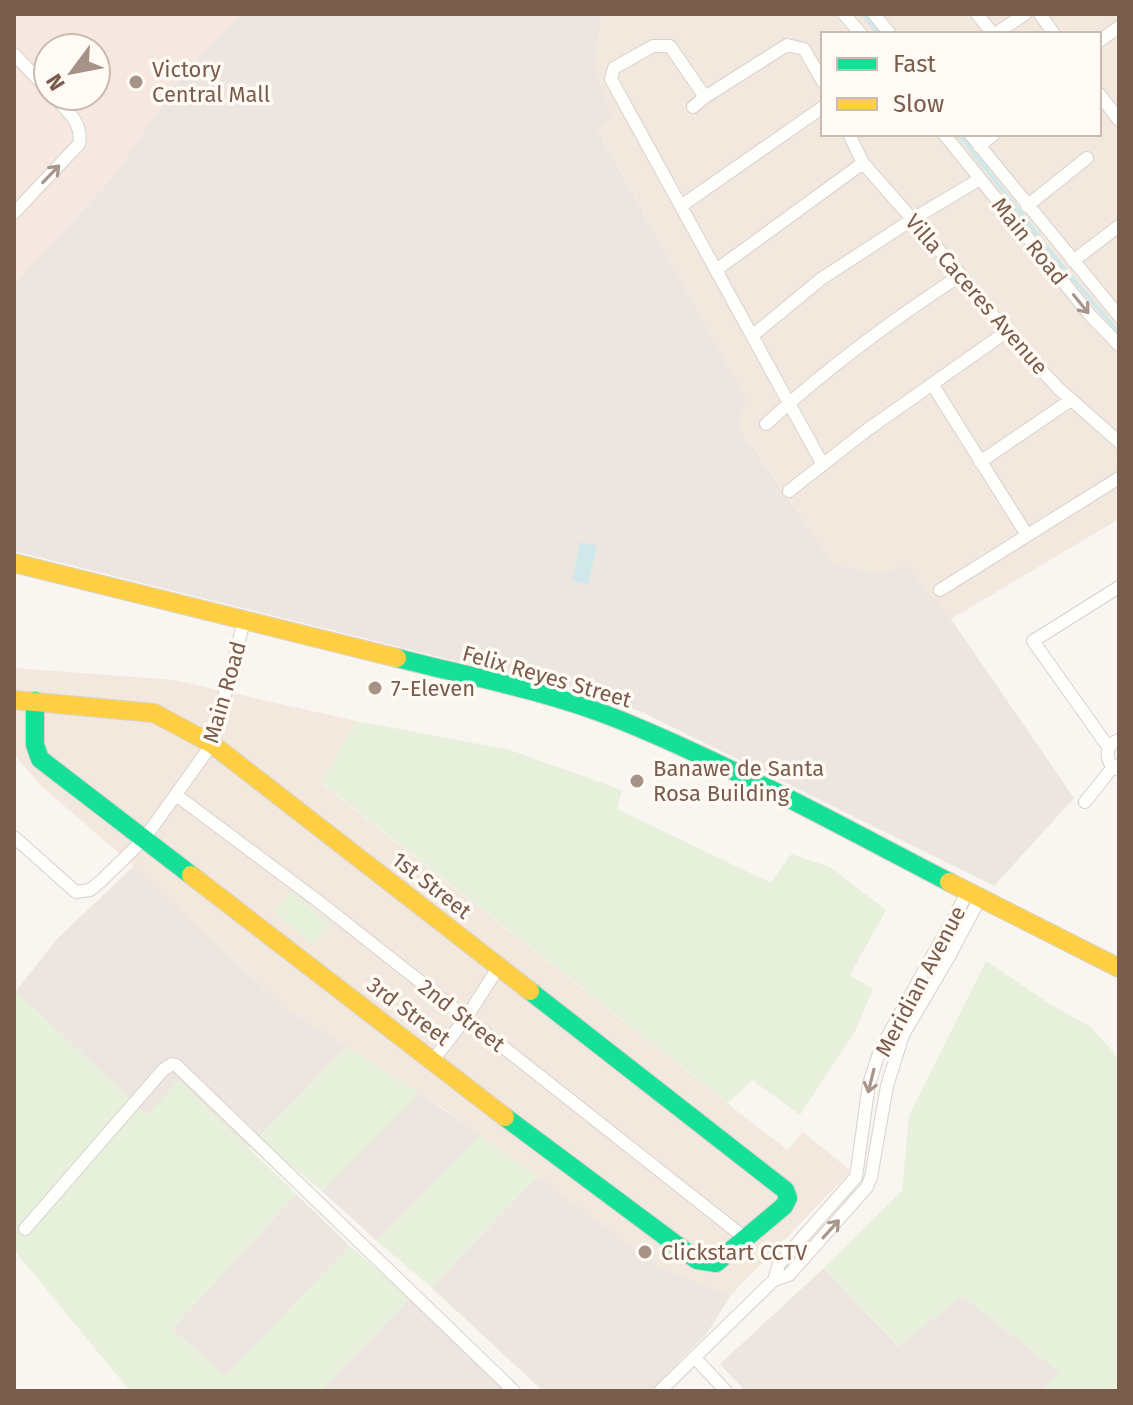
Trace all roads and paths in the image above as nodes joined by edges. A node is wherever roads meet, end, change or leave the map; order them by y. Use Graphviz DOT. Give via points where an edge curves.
graph roads {
  1 [pos="844,14"];
  2 [pos="874,14"];
  3 [pos="977,14"];
  4 [pos="1025,14"];
  5 [pos="1040,14"];
  6 [pos="1119,27"];
  7 [pos="859,32"];
  8 [pos="888,32"];
  9 [pos="992,32"];
  10 [pos="997,32"];
  11 [pos="1053,32"];
  12 [pos="1101,40"];
  13 [pos="14,54"];
  14 [pos="32,73"];
  15 [pos="821,79"];
  16 [pos="1101,96"];
  17 [pos="705,97"];
  18 [pos="693,107"];
  19 [pos="821,108"];
  20 [pos="68,112"];
  21 [pos="1117,113"];
  22 [pos="850,136"];
  23 [pos="946,136"];
  24 [pos="972,136"];
  25 [pos="992,136"];
  26 [pos="979,146"];
  27 [pos="1087,158"];
  28 [pos="863,163"];
  29 [pos="980,179"];
  30 [pos="681,206"];
  31 [pos="1027,206"];
  32 [pos="14,213"];
  33 [pos="913,219"];
  34 [pos="1119,226"];
  35 [pos="1073,261"];
  36 [pos="716,270"];
  37 [pos="961,275"];
  38 [pos="1119,316"];
  39 [pos="1006,332"];
  40 [pos="752,336"];
  41 [pos="1119,345"];
  42 [pos="932,384"];
  43 [pos="1071,400"];
  44 [pos="791,402"];
  45 [pos="766,424"];
  46 [pos="1119,442"];
  47 [pos="980,462"];
  48 [pos="823,465"];
  49 [pos="1119,478"];
  50 [pos="789,491"];
  51 [pos="1027,535"];
  52 [pos="14,563"];
  53 [pos="1119,587"];
  54 [pos="940,590"];
  55 [pos="244,621"];
  56 [pos="14,700"];
  57 [pos="35,701"];
  58 [pos="212,744"];
  59 [pos="1114,744"];
  60 [pos="1116,768"];
  61 [pos="176,795"];
  62 [pos="1085,802"];
  63 [pos="14,837"];
  64 [pos="144,839"];
  65 [pos="975,893"];
  66 [pos="498,968"];
  67 [pos="1119,968"];
  68 [pos="466,1018"];
  69 [pos="433,1060"];
  70 [pos="785,1190"];
  71 [pos="25,1229"];
  72 [pos="745,1238"];
  73 [pos="695,1358"];
  74 [pos="514,1391"];
  75 [pos="660,1391"];
  76 [pos="726,1391"];
  1 -- 7 [label="street"];
  2 -- 8 [label="street"];
  3 -- 9 [label="street"];
  4 -- 10 [label="street"];
  5 -- 11 [label="street"];
  6 -- 12 [label="street"];
  13 -- 14 [label="street"];
  15 -- 17 [label="street" via="804,49 787,45"];
  16 -- 21 [label="street"];
  17 -- 18 [label="street"];
  17 -- 30 [label="street" via="670,46 653,46 614,68 611,79"];
  19 -- 30 [label="street"];
  32 -- 20 [label="street, one-way" via="79,144 81,132"];
  22 -- 28 [label="street, Villa Caceres Avenue"];
  23 -- 29 [label="street, Main Road"];
  24 -- 26 [label="street, Main Road"];
  25 -- 26 [label="street"];
  26 -- 31 [label="street, Main Road"];
  27 -- 31 [label="street"];
  28 -- 33 [label="street, Villa Caceres Avenue"];
  28 -- 36 [label="street"];
  29 -- 33 [label="street"];
  29 -- 41 [label="street, Main Road, one-way"];
  30 -- 36 [label="street"];
  31 -- 35 [label="street, Main Road"];
  33 -- 37 [label="street, Villa Caceres Avenue"];
  33 -- 40 [label="street" via="821,279"];
  34 -- 35 [label="street"];
  35 -- 38 [label="street, Main Road"];
  36 -- 40 [label="street"];
  37 -- 39 [label="street, Villa Caceres Avenue"];
  37 -- 44 [label="street" via="843,357"];
  39 -- 42 [label="street"];
  39 -- 43 [label="street, Villa Caceres Avenue"];
  40 -- 44 [label="street"];
  42 -- 47 [label="street"];
  42 -- 48 [label="street"];
  43 -- 46 [label="street, Villa Caceres Avenue"];
  43 -- 47 [label="street"];
  44 -- 45 [label="street"];
  44 -- 48 [label="street"];
  47 -- 51 [label="street"];
  48 -- 50 [label="street"];
  49 -- 51 [label="street"];
  51 -- 54 [label="street"];
  52 -- 55 [label="street, Felix Reyes Street"];
  53 -- 59 [label="street" via="1033,641"];
  55 -- 58 [label="street, Main Road"];
  55 -- 65 [label="street, Felix Reyes Street" via="552,697 619,719"];
  56 -- 57 [label="street, 1st Street"];
  57 -- 58 [label="street, 1st Street" via="154,713"];
  57 -- 64 [label="street, 3rd Street" via="40,759"];
  58 -- 61 [label="street, Main Road"];
  58 -- 66 [label="street, 1st Street"];
  59 -- 60 [label="street" via="1108,758"];
  60 -- 62 [label="street"];
  61 -- 64 [label="street, Main Road"];
  61 -- 68 [label="street, 2nd Street"];
  63 -- 64 [label="street, Main Road" via="76,892 101,881"];
  64 -- 69 [label="street, 3rd Street"];
  65 -- 67 [label="street, Felix Reyes Street"];
  65 -- 73 [label="street, Meridian Avenue" via="880,1050 869,1084 856,1177 779,1264 774,1280"];
  66 -- 68 [label="street"];
  66 -- 70 [label="street, 1st Street"];
  68 -- 69 [label="street"];
  68 -- 72 [label="street, 2nd Street"];
  69 -- 72 [label="street, 3rd Street" via="697,1260 716,1263"];
  70 -- 72 [label="street, 3rd Street" via="784,1206"];
  71 -- 74 [label="street" via="163,1070 176,1065"];
  73 -- 75 [label="street, Meridian Avenue"];
  73 -- 76 [label="street"];
}
